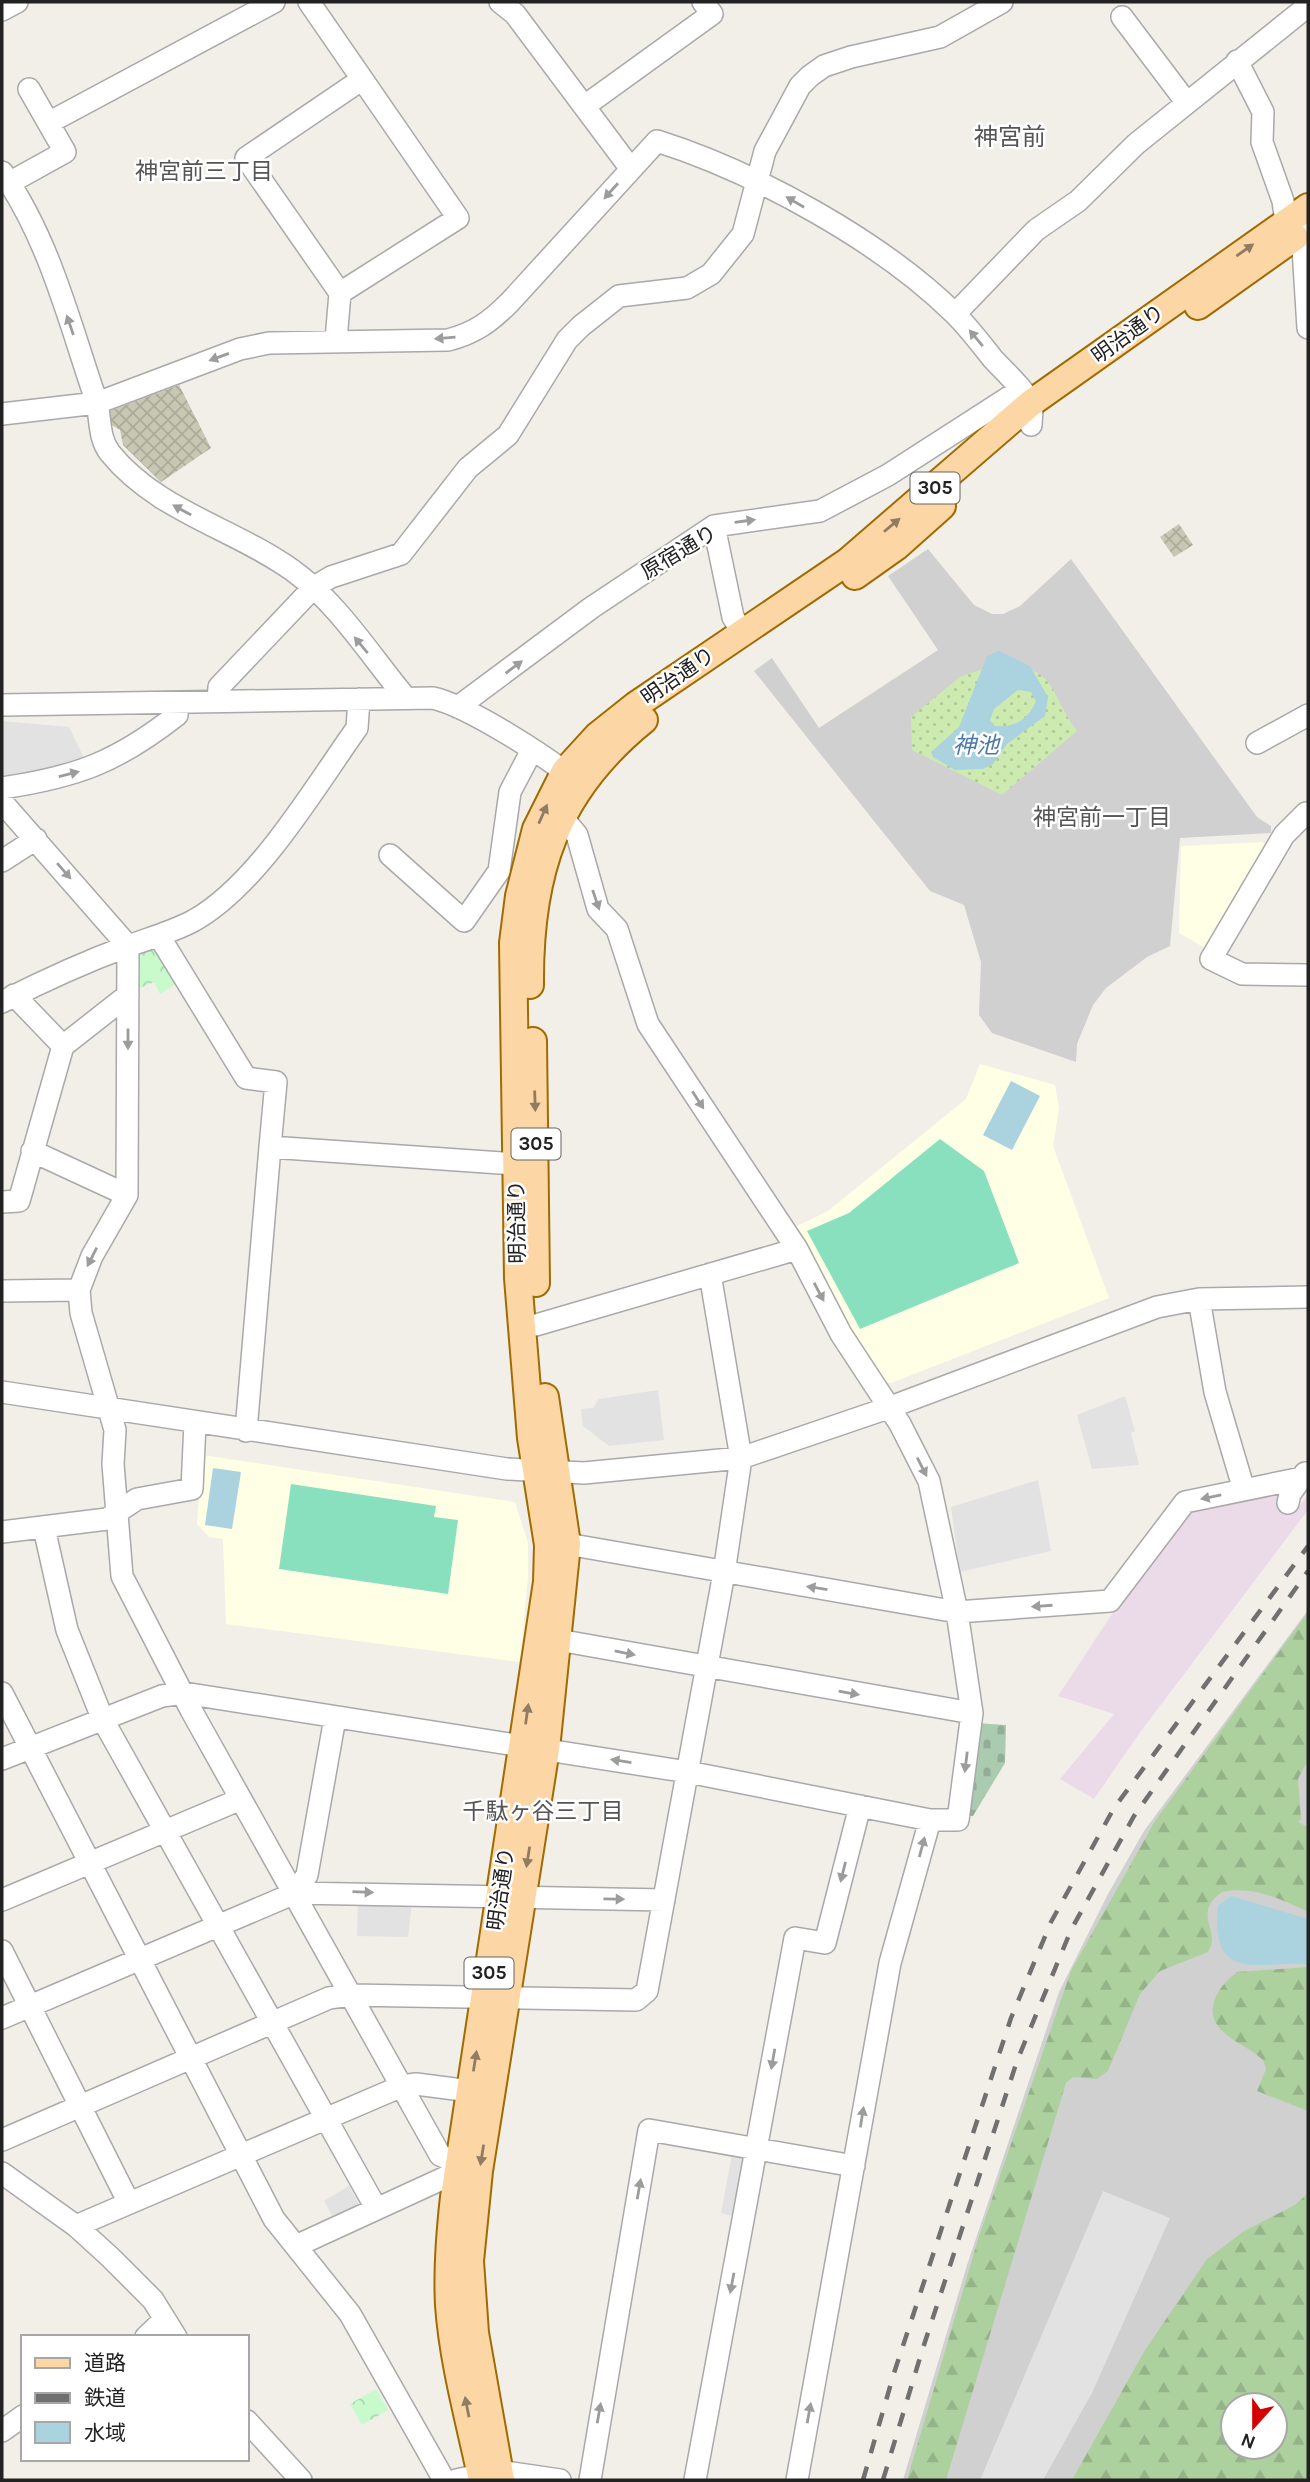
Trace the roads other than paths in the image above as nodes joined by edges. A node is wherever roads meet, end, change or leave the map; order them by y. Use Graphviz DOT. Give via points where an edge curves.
graph roads {
  1 [pos="18,2"];
  2 [pos="274,2"];
  3 [pos="309,2"];
  4 [pos="500,2"];
  5 [pos="1002,2"];
  6 [pos="1308,6"];
  7 [pos="708,8"];
  8 [pos="2,10"];
  9 [pos="1122,17"];
  10 [pos="1237,61"];
  11 [pos="361,80"];
  12 [pos="29,89"];
  13 [pos="1187,103"];
  14 [pos="586,105"];
  15 [pos="50,122"];
  16 [pos="631,169"];
  17 [pos="6,178"];
  18 [pos="759,182"];
  19 [pos="1301,222"];
  20 [pos="340,293"];
  21 [pos="955,314"];
  22 [pos="1308,328"];
  23 [pos="336,340"];
  24 [pos="97,403"];
  25 [pos="1027,406"];
  26 [pos="2,414"];
  27 [pos="714,526"];
  28 [pos="314,587"];
  29 [pos="742,632"];
  30 [pos="405,697"];
  31 [pos="359,699"];
  32 [pos="218,701"];
  33 [pos="178,703"];
  34 [pos="2,705"];
  35 [pos="458,707"];
  36 [pos="1308,715"];
  37 [pos="1257,743"];
  38 [pos="532,750"];
  39 [pos="572,778"];
  40 [pos="2,788"];
  41 [pos="2,802"];
  42 [pos="1306,813"];
  43 [pos="562,817"];
  44 [pos="36,839"];
  45 [pos="390,855"];
  46 [pos="2,861"];
  47 [pos="159,936"];
  48 [pos="128,946"];
  49 [pos="1308,975"];
  50 [pos="128,995"];
  51 [pos="8,999"];
  52 [pos="63,1046"];
  53 [pos="270,1147"];
  54 [pos="32,1151"];
  55 [pos="526,1165"];
  56 [pos="127,1195"];
  57 [pos="2,1202"];
  58 [pos="797,1249"];
  59 [pos="710,1274"];
  60 [pos="79,1290"];
  61 [pos="2,1291"];
  62 [pos="1308,1297"];
  63 [pos="1199,1299"];
  64 [pos="536,1325"];
  65 [pos="2,1392"];
  66 [pos="888,1408"];
  67 [pos="110,1409"];
  68 [pos="195,1423"];
  69 [pos="246,1431"];
  70 [pos="741,1458"];
  71 [pos="546,1473"];
  72 [pos="1305,1473"];
  73 [pos="1244,1490"];
  74 [pos="1288,1503"];
  75 [pos="116,1515"];
  76 [pos="44,1528"];
  77 [pos="2,1532"];
  78 [pos="567,1544"];
  79 [pos="724,1573"];
  80 [pos="957,1612"];
  81 [pos="558,1640"];
  82 [pos="706,1668"];
  83 [pos="2,1693"];
  84 [pos="184,1693"];
  85 [pos="972,1713"];
  86 [pos="335,1718"];
  87 [pos="103,1720"];
  88 [pos="534,1748"];
  89 [pos="30,1749"];
  90 [pos="2,1759"];
  91 [pos="688,1772"];
  92 [pos="241,1799"];
  93 [pos="860,1805"];
  94 [pos="930,1820"];
  95 [pos="164,1829"];
  96 [pos="89,1862"];
  97 [pos="295,1893"];
  98 [pos="511,1897"];
  99 [pos="2,1900"];
  100 [pos="664,1900"];
  101 [pos="220,1927"];
  102 [pos="2,1951"];
  103 [pos="140,1960"];
  104 [pos="350,1996"];
  105 [pos="496,1997"];
  106 [pos="30,2006"];
  107 [pos="2,2018"];
  108 [pos="272,2023"];
  109 [pos="191,2056"];
  110 [pos="402,2086"];
  111 [pos="470,2091"];
  112 [pos="79,2105"];
  113 [pos="327,2118"];
  114 [pos="2,2140"];
  115 [pos="756,2150"];
  116 [pos="242,2154"];
  117 [pos="854,2166"];
  118 [pos="458,2168"];
  119 [pos="2,2173"];
  120 [pos="129,2203"];
  121 [pos="376,2208"];
  122 [pos="76,2226"];
  123 [pos="296,2246"];
  124 [pos="170,2328"];
  125 [pos="151,2335"];
  126 [pos="21,2417"];
  127 [pos="248,2422"];
  128 [pos="2,2431"];
  129 [pos="484,2477"];
  130 [pos="301,2480"];
  131 [pos="444,2480"];
  132 [pos="560,2480"];
  133 [pos="590,2480"];
  134 [pos="695,2480"];
  135 [pos="797,2480"];
  1 -- 8 [label="street"];
  2 -- 15 [label="street"];
  3 -- 11 [label="street"];
  4 -- 14 [label="street" via="515,14"];
  5 -- 18 [label="street" via="940,37 851,57 810,76 765,151"];
  6 -- 10 [label="street"];
  7 -- 14 [label="street"];
  9 -- 13 [label="street"];
  10 -- 13 [label="street"];
  10 -- 19 [label="street" via="1263,112 1262,142 1283,201"];
  11 -- 20 [label="street" via="246,158"];
  11 -- 20 [label="street" via="458,218"];
  12 -- 15 [label="street"];
  13 -- 21 [label="street" via="1136,144 1078,201 1035,230"];
  14 -- 16 [label="street"];
  15 -- 17 [label="street" via="65,152"];
  16 -- 18 [label="street" via="657,141"];
  16 -- 23 [label="street, one-way" via="487,325 448,340"];
  24 -- 17 [label="street, one-way" via="33,224"];
  21 -- 18 [label="street, one-way" via="844,229"];
  18 -- 28 [label="street" via="743,234 711,274 687,288 619,296 580,326 508,435 468,468 401,554"];
  19 -- 22 [label="street"];
  19 -- 25 [label="main road, 明治通り / 305"];
  20 -- 23 [label="street"];
  25 -- 21 [label="street, one-way"];
  23 -- 24 [label="street, one-way" via="240,349"];
  24 -- 26 [label="street"];
  28 -- 24 [label="street, one-way" via="259,548 198,518 132,477 104,443"];
  27 -- 25 [label="street, 原宿通り, one-way" via="820,511 960,430"];
  29 -- 25 [label="main road, 明治通り / 305, one-way" via="847,562"];
  25 -- 39 [label="main road, 明治通り / 305" via="896,547 646,718"];
  27 -- 29 [label="street" via="733,617"];
  35 -- 27 [label="street, 原宿通り, one-way" via="591,608"];
  30 -- 28 [label="street, one-way"];
  28 -- 32 [label="street" via="219,687"];
  29 -- 39 [label="main road, 明治通り / 305" via="614,721"];
  30 -- 31 [label="street"];
  30 -- 35 [label="street" via="433,698"];
  31 -- 32 [label="street"];
  31 -- 47 [label="street" via="357,728 245,879 193,921"];
  32 -- 33 [label="street"];
  33 -- 34 [label="street"];
  40 -- 33 [label="street, one-way" via="93,768 145,740 177,715"];
  35 -- 38 [label="street"];
  36 -- 37 [label="street"];
  38 -- 39 [label="street"];
  38 -- 45 [label="street" via="510,792 499,871 464,921"];
  39 -- 43 [label="main road, 明治通り / 305"];
  55 -- 39 [label="main road, 明治通り / 305, one-way" via="513,943 533,839"];
  41 -- 44 [label="street"];
  42 -- 49 [label="street" via="1284,835 1212,959 1242,974"];
  43 -- 55 [label="main road, 明治通り / 305, one-way" via="541,874 532,936"];
  43 -- 58 [label="street, one-way" via="577,835 598,909 617,929 648,1024"];
  44 -- 46 [label="street"];
  44 -- 48 [label="street, one-way"];
  47 -- 48 [label="street"];
  47 -- 53 [label="street" via="246,1077 276,1082"];
  48 -- 50 [label="street"];
  48 -- 51 [label="street"];
  50 -- 52 [label="street"];
  50 -- 56 [label="street, one-way"];
  51 -- 52 [label="street"];
  52 -- 54 [label="street"];
  53 -- 55 [label="street"];
  53 -- 69 [label="street"];
  54 -- 56 [label="street"];
  54 -- 57 [label="street" via="19,1201"];
  55 -- 64 [label="main road, 明治通り / 305"];
  55 -- 71 [label="main road, 明治通り / 305" via="518,1278"];
  56 -- 60 [label="street, one-way" via="92,1256"];
  58 -- 59 [label="street"];
  58 -- 66 [label="street, one-way" via="841,1334"];
  59 -- 64 [label="street"];
  59 -- 70 [label="street"];
  60 -- 61 [label="street"];
  60 -- 67 [label="street" via="81,1313"];
  62 -- 63 [label="street"];
  63 -- 66 [label="street" via="1157,1307"];
  63 -- 73 [label="street" via="1215,1392"];
  64 -- 71 [label="main road, 明治通り / 305"];
  65 -- 67 [label="street"];
  66 -- 70 [label="street"];
  66 -- 80 [label="street, one-way" via="929,1481"];
  67 -- 68 [label="street"];
  67 -- 75 [label="street" via="115,1430"];
  68 -- 69 [label="street"];
  68 -- 75 [label="street" via="192,1489 137,1499"];
  69 -- 71 [label="street"];
  70 -- 71 [label="street"];
  70 -- 79 [label="street"];
  71 -- 78 [label="main road, 明治通り / 305"];
  88 -- 71 [label="main road, 明治通り / 305, one-way" via="547,1582"];
  72 -- 73 [label="street"];
  72 -- 74 [label="street"];
  73 -- 80 [label="street, one-way" via="1185,1502 1110,1601"];
  75 -- 76 [label="street"];
  75 -- 84 [label="street" via="122,1576"];
  76 -- 77 [label="street"];
  76 -- 87 [label="street" via="67,1630"];
  78 -- 79 [label="street"];
  78 -- 81 [label="main road, 明治通り / 305"];
  80 -- 79 [label="street, one-way"];
  79 -- 82 [label="street"];
  80 -- 85 [label="street"];
  81 -- 82 [label="street, one-way"];
  81 -- 88 [label="main road, 明治通り / 305"];
  82 -- 85 [label="street, one-way"];
  82 -- 91 [label="street"];
  83 -- 89 [label="street"];
  84 -- 86 [label="street"];
  84 -- 87 [label="street" via="162,1696"];
  84 -- 92 [label="street"];
  85 -- 94 [label="street, one-way" via="958,1820"];
  86 -- 88 [label="street"];
  86 -- 97 [label="street" via="307,1875"];
  87 -- 89 [label="street"];
  87 -- 95 [label="street"];
  91 -- 88 [label="street, one-way"];
  88 -- 98 [label="main road, 明治通り / 305"];
  89 -- 90 [label="street"];
  89 -- 96 [label="street"];
  91 -- 93 [label="street"];
  91 -- 100 [label="street"];
  92 -- 95 [label="street"];
  92 -- 97 [label="street"];
  93 -- 94 [label="street"];
  93 -- 115 [label="street, one-way" via="825,1943 795,1938"];
  117 -- 94 [label="street, one-way" via="890,1962"];
  95 -- 96 [label="street"];
  95 -- 101 [label="street"];
  96 -- 99 [label="street"];
  96 -- 103 [label="street"];
  97 -- 98 [label="street, one-way"];
  97 -- 101 [label="street"];
  97 -- 104 [label="street"];
  98 -- 100 [label="street, one-way"];
  98 -- 105 [label="main road, 明治通り / 305"];
  100 -- 105 [label="street" via="647,1991 636,2000"];
  101 -- 103 [label="street"];
  101 -- 108 [label="street"];
  102 -- 106 [label="street"];
  103 -- 106 [label="street"];
  103 -- 109 [label="street"];
  104 -- 105 [label="street"];
  104 -- 108 [label="street" via="329,1998"];
  104 -- 110 [label="street"];
  111 -- 105 [label="main road, 明治通り / 305, one-way"];
  105 -- 129 [label="main road, 明治通り / 305, one-way" via="471,2261"];
  106 -- 107 [label="street"];
  106 -- 112 [label="street"];
  108 -- 109 [label="street"];
  108 -- 113 [label="street"];
  109 -- 112 [label="street"];
  109 -- 116 [label="street"];
  110 -- 111 [label="street"];
  110 -- 113 [label="street"];
  110 -- 118 [label="street" via="440,2155"];
  111 -- 118 [label="main road, 明治通り / 305"];
  112 -- 114 [label="street"];
  112 -- 120 [label="street"];
  113 -- 116 [label="street"];
  113 -- 121 [label="street"];
  115 -- 117 [label="street"];
  133 -- 115 [label="street, one-way" via="649,2130"];
  115 -- 134 [label="street, one-way"];
  116 -- 120 [label="street"];
  116 -- 123 [label="street" via="274,2219"];
  135 -- 117 [label="street, one-way"];
  118 -- 121 [label="street"];
  129 -- 118 [label="main road, 明治通り / 305, one-way" via="449,2306"];
  119 -- 122 [label="street"];
  120 -- 122 [label="street"];
  121 -- 123 [label="street"];
  122 -- 124 [label="street" via="153,2300"];
  123 -- 131 [label="street" via="349,2315"];
  124 -- 125 [label="street"];
  126 -- 128 [label="street"];
  127 -- 130 [label="street"];
  129 -- 132 [label="street"];
}
